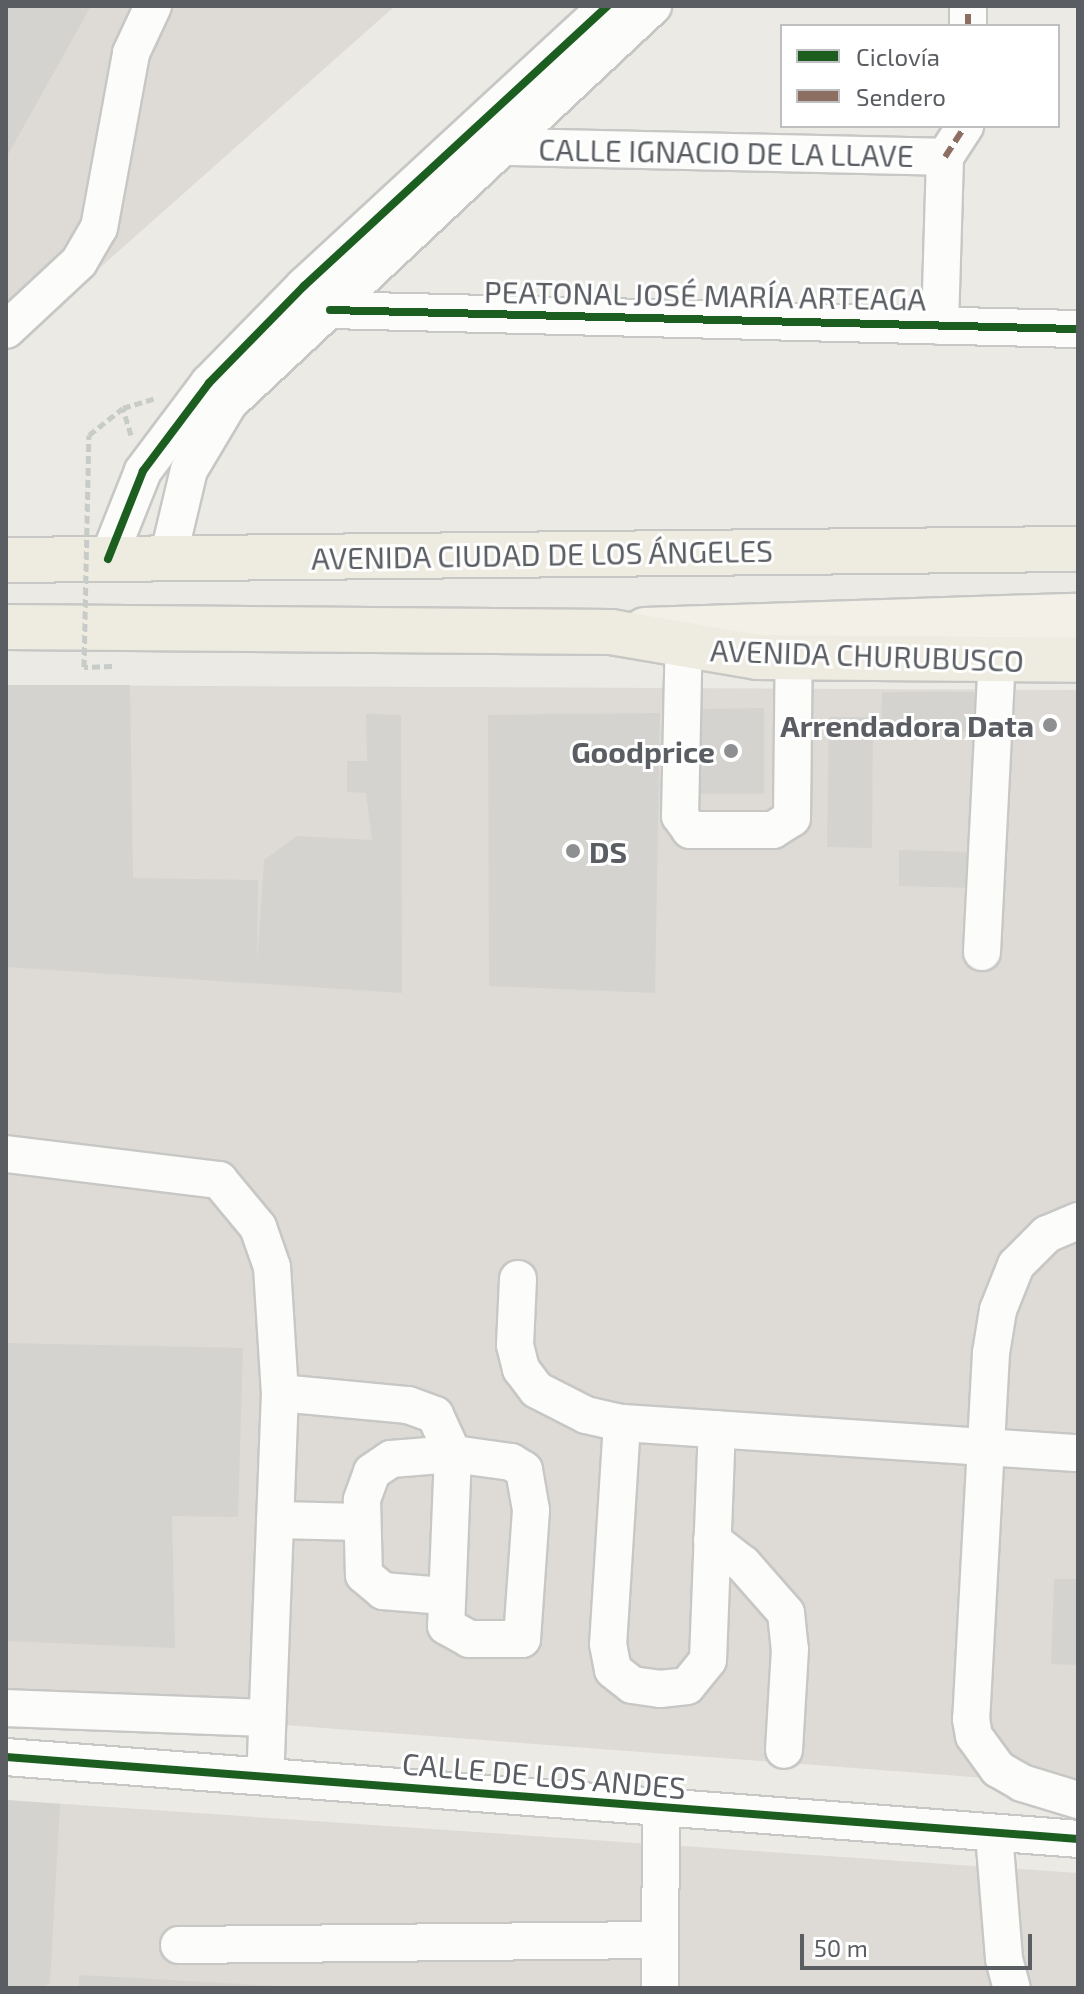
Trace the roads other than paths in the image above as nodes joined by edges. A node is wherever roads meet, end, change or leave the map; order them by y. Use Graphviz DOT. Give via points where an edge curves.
graph roads {
  1 [pos="153,6"];
  2 [pos="607,6"];
  3 [pos="653,6"];
  4 [pos="964,128"];
  5 [pos="507,147"];
  6 [pos="945,157"];
  7 [pos="330,310"];
  8 [pos="940,326"];
  9 [pos="1078,329"];
  10 [pos="6,330"];
  11 [pos="1078,549"];
  12 [pos="168,558"];
  13 [pos="108,559"];
  14 [pos="6,560"];
  15 [pos="1078,616"];
  16 [pos="6,627"];
  17 [pos="683,638"];
  18 [pos="795,640"];
  19 [pos="997,660"];
  20 [pos="1078,660"];
  21 [pos="982,952"];
  22 [pos="6,1154"];
  23 [pos="1078,1221"];
  24 [pos="518,1279"];
  25 [pos="280,1393"];
  26 [pos="622,1423"];
  27 [pos="717,1429"];
  28 [pos="986,1451"];
  29 [pos="1078,1453"];
  30 [pos="453,1454"];
  31 [pos="275,1520"];
  32 [pos="362,1522"];
  33 [pos="712,1540"];
  34 [pos="444,1596"];
  35 [pos="6,1708"];
  36 [pos="267,1718"];
  37 [pos="784,1750"];
  38 [pos="6,1757"];
  39 [pos="265,1775"];
  40 [pos="1078,1800"];
  41 [pos="661,1810"];
  42 [pos="994,1834"];
  43 [pos="1078,1839"];
  44 [pos="660,1940"];
  45 [pos="179,1945"];
  46 [pos="660,1988"];
  47 [pos="1012,1988"];
  1 -- 10 [label="street" via="131,53 99,228 79,262"];
  2 -- 13 [label="street" via="304,286 209,383 143,471"];
  3 -- 5 [label="street"];
  4 -- 6 [label="street"];
  5 -- 6 [label="street, CALLE IGNACIO DE LA LLAVE"];
  5 -- 7 [label="street"];
  6 -- 8 [label="street"];
  7 -- 8 [label="street, PEATONAL JOSÉ MARÍA ARTEAGA"];
  7 -- 12 [label="street" via="229,403 214,425 189,470"];
  8 -- 9 [label="street, PEATONAL JOSÉ MARÍA ARTEAGA"];
  11 -- 12 [label="highway, AVENIDA CIUDAD DE LOS ÁNGELES"];
  12 -- 13 [label="highway, AVENIDA CIUDAD DE LOS ÁNGELES"];
  13 -- 14 [label="highway, AVENIDA CIUDAD DE LOS ÁNGELES"];
  15 -- 18 [label="main road"];
  16 -- 17 [label="highway, AVENIDA CHURUBUSCO" via="611,632"];
  17 -- 18 [label="highway, AVENIDA CHURUBUSCO"];
  17 -- 18 [label="street" via="680,816 690,830 773,830 792,818"];
  18 -- 19 [label="highway, AVENIDA CHURUBUSCO"];
  19 -- 20 [label="highway, AVENIDA CHURUBUSCO"];
  19 -- 21 [label="street"];
  22 -- 25 [label="street" via="203,1177 233,1191 258,1227 272,1267"];
  23 -- 28 [label="street" via="1047,1234 1016,1265 1005,1286 991,1353"];
  24 -- 26 [label="street" via="515,1345 521,1369 537,1390 558,1403"];
  25 -- 30 [label="street" via="424,1408 444,1427"];
  25 -- 31 [label="street"];
  26 -- 27 [label="street"];
  26 -- 33 [label="street" via="608,1644 613,1670 632,1685 687,1686 708,1660"];
  27 -- 28 [label="street"];
  27 -- 33 [label="street"];
  28 -- 29 [label="street"];
  28 -- 40 [label="street" via="974,1736 998,1769 1022,1783"];
  30 -- 32 [label="street" via="382,1463 365,1487"];
  30 -- 34 [label="street"];
  30 -- 34 [label="street" via="511,1462 530,1481 522,1639 469,1639 454,1633 446,1626"];
  31 -- 32 [label="street"];
  31 -- 36 [label="street"];
  32 -- 34 [label="street" via="361,1568 371,1584 383,1591"];
  33 -- 37 [label="street" via="743,1564 786,1613 790,1649"];
  35 -- 36 [label="street"];
  36 -- 39 [label="street"];
  38 -- 39 [label="street, CALLE DE LOS ANDES"];
  39 -- 41 [label="street, CALLE DE LOS ANDES"];
  41 -- 42 [label="street, CALLE DE LOS ANDES"];
  41 -- 44 [label="street"];
  42 -- 43 [label="street, CALLE DE LOS ANDES"];
  42 -- 47 [label="street" via="1004,1959"];
  44 -- 45 [label="street"];
  44 -- 46 [label="street"];
}
